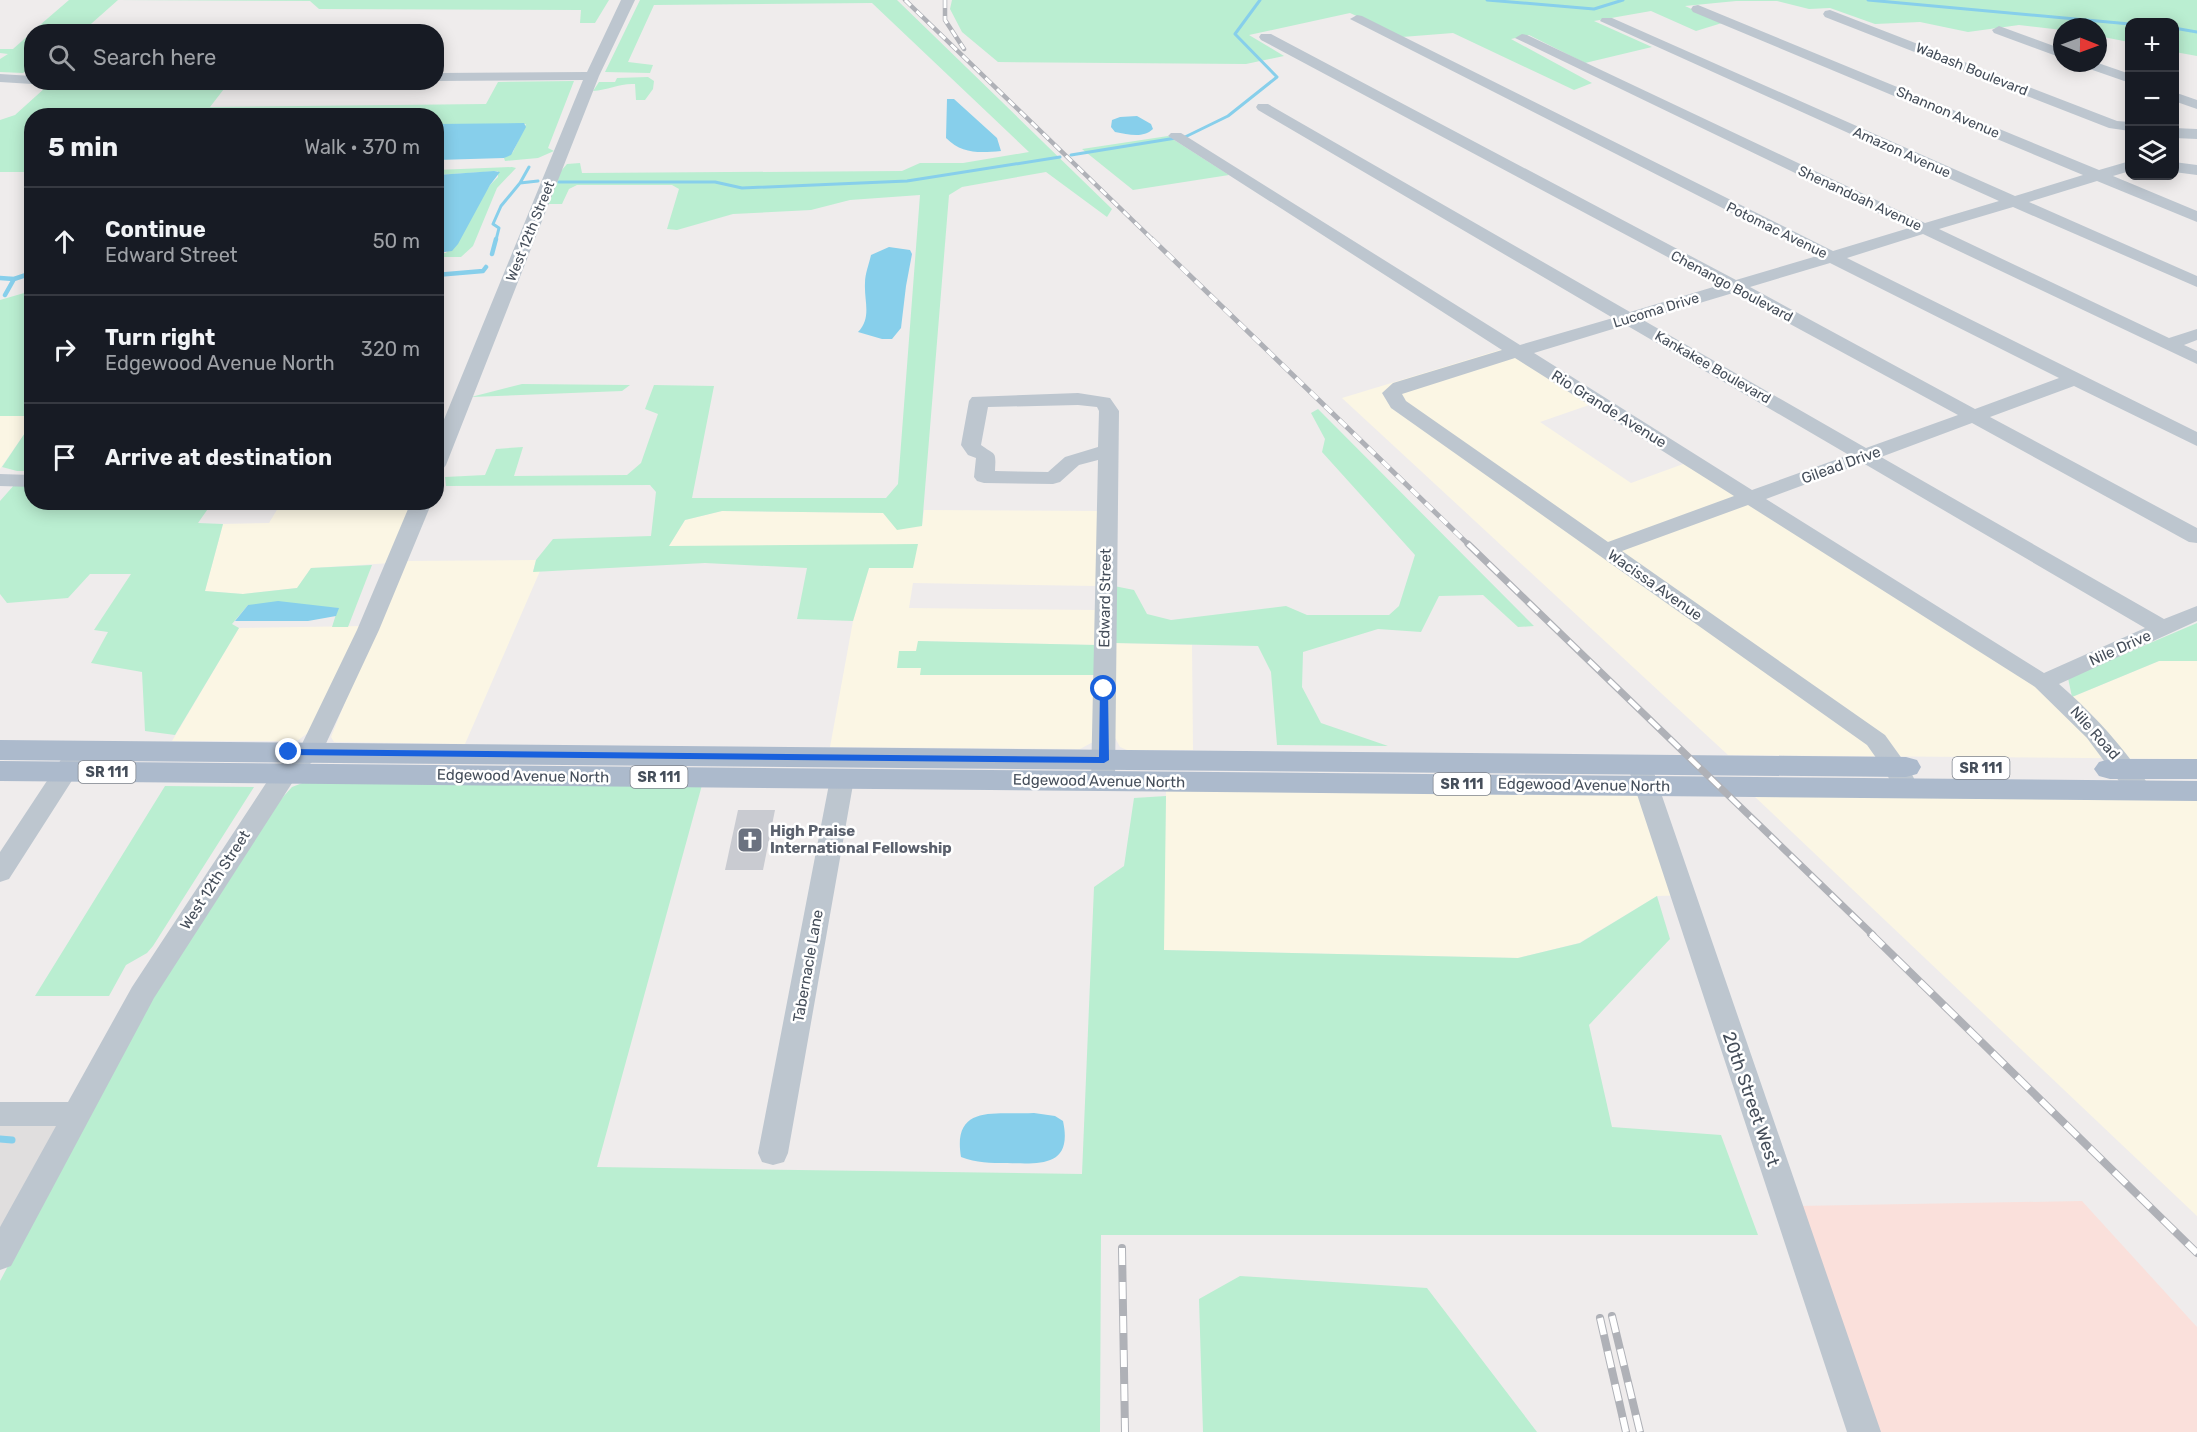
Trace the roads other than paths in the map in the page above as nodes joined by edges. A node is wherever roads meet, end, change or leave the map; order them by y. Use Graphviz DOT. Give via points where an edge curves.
graph roads {
  1 [pos="628,0"];
  2 [pos="1698,9"];
  3 [pos="1830,14"];
  4 [pos="1357,19"];
  5 [pos="1607,21"];
  6 [pos="1999,30"];
  7 [pos="1266,37"];
  8 [pos="1522,38"];
  9 [pos="2053,51"];
  10 [pos="2107,71"];
  11 [pos="592,76"];
  12 [pos="444,77"];
  13 [pos="2125,77"];
  14 [pos="0,78"];
  15 [pos="24,80"];
  16 [pos="2179,98"];
  17 [pos="2197,105"];
  18 [pos="1263,107"];
  19 [pos="2179,133"];
  20 [pos="2197,134"];
  21 [pos="1176,136"];
  22 [pos="2125,145"];
  23 [pos="2125,146"];
  24 [pos="2179,168"];
  25 [pos="2197,170"];
  26 [pos="2097,174"];
  27 [pos="2013,201"];
  28 [pos="2197,217"];
  29 [pos="1923,229"];
  30 [pos="1832,257"];
  31 [pos="2197,282"];
  32 [pos="1734,286"];
  33 [pos="1630,318"];
  34 [pos="2197,334"];
  35 [pos="2168,344"];
  36 [pos="1517,351"];
  37 [pos="2197,358"];
  38 [pos="2075,379"];
  39 [pos="1392,393"];
  40 [pos="1974,416"];
  41 [pos="2197,440"];
  42 [pos="444,445"];
  43 [pos="1107,451"];
  44 [pos="1866,456"];
  45 [pos="0,480"];
  46 [pos="24,481"];
  47 [pos="1750,497"];
  48 [pos="419,510"];
  49 [pos="2197,537"];
  50 [pos="1606,550"];
  51 [pos="2197,614"];
  52 [pos="2164,628"];
  53 [pos="2043,682"];
  54 [pos="0,750"];
  55 [pos="310,752"];
  56 [pos="72,761"];
  57 [pos="700,767"];
  58 [pos="1103,770"];
  59 [pos="2197,770"];
  60 [pos="0,771"];
  61 [pos="285,774"];
  62 [pos="1642,775"];
  63 [pos="1901,778"];
  64 [pos="842,779"];
  65 [pos="2133,780"];
  66 [pos="2197,790"];
  67 [pos="0,873"];
  68 [pos="0,1114"];
  69 [pos="76,1114"];
  70 [pos="772,1153"];
  71 [pos="0,1257"];
  72 [pos="1864,1432"];
  1 -- 11 [label="street, West 12th Street"];
  2 -- 26 [label="street, Shannon Avenue"];
  3 -- 22 [label="street, Wabash Boulevard"];
  4 -- 30 [label="street, Potomac Avenue"];
  5 -- 27 [label="street, Amazon Avenue"];
  6 -- 9 [label="street"];
  7 -- 32 [label="street, Chenango Boulevard"];
  8 -- 29 [label="street, Shenandoah Avenue"];
  10 -- 13 [label="street"];
  11 -- 12 [label="street"];
  11 -- 42 [label="street, West 12th Street"];
  14 -- 15 [label="street"];
  16 -- 17 [label="street"];
  18 -- 33 [label="street, Kankakee Boulevard"];
  19 -- 20 [label="street"];
  21 -- 36 [label="street, Rio Grande Avenue"];
  23 -- 26 [label="street, Lucoma Drive"];
  24 -- 25 [label="street"];
  26 -- 27 [label="street, Lucoma Drive"];
  26 -- 28 [label="street, Shannon Avenue"];
  27 -- 29 [label="street, Lucoma Drive"];
  27 -- 31 [label="street, Amazon Avenue"];
  29 -- 30 [label="street, Lucoma Drive"];
  29 -- 35 [label="street, Shenandoah Avenue"];
  30 -- 32 [label="street, Lucoma Drive"];
  30 -- 38 [label="street, Potomac Avenue"];
  32 -- 33 [label="street, Lucoma Drive"];
  32 -- 40 [label="street, Chenango Boulevard"];
  33 -- 36 [label="street, Lucoma Drive"];
  33 -- 44 [label="street, Kankakee Boulevard"];
  34 -- 35 [label="street"];
  35 -- 37 [label="street, Shenandoah Avenue"];
  36 -- 39 [label="street, Lucoma Drive" via="1400,387"];
  36 -- 47 [label="street, Rio Grande Avenue"];
  38 -- 40 [label="street, Gilead Drive"];
  38 -- 41 [label="street, Potomac Avenue"];
  39 -- 50 [label="street, Wacissa Avenue" via="1398,404"];
  40 -- 44 [label="street, Gilead Drive"];
  40 -- 49 [label="street, Chenango Boulevard"];
  43 -- 43 [label="street, Edward Street" via="1108,411 1103,402 979,401 971,445 986,455 984,477 1053,478 1072,461"];
  43 -- 58 [label="street, Edward Street"];
  44 -- 47 [label="street, Gilead Drive"];
  44 -- 52 [label="street, Kankakee Boulevard"];
  45 -- 46 [label="street"];
  47 -- 50 [label="street, Gilead Drive"];
  47 -- 53 [label="street, Rio Grande Avenue"];
  48 -- 55 [label="street, West 12th Street"];
  50 -- 63 [label="street, Wacissa Avenue" via="1876,740"];
  51 -- 52 [label="street, Nile Drive"];
  52 -- 53 [label="street, Nile Drive"];
  53 -- 65 [label="street, Nile Road" via="2105,741"];
  54 -- 56 [label="main road, Edgewood Avenue North / SR 111"];
  55 -- 56 [label="main road, Edgewood Avenue North / SR 111"];
  55 -- 57 [label="main road, Edgewood Avenue North / SR 111"];
  55 -- 61 [label="street, West 12th Street"];
  56 -- 60 [label="main road, Edgewood Avenue North / SR 111"];
  56 -- 61 [label="main road, Edgewood Avenue North / SR 111"];
  56 -- 67 [label="street"];
  57 -- 58 [label="main road, Edgewood Avenue North / SR 111"];
  57 -- 61 [label="main road, Edgewood Avenue North / SR 111"];
  57 -- 64 [label="main road, Edgewood Avenue North / SR 111"];
  58 -- 62 [label="main road, Edgewood Avenue North / SR 111"];
  58 -- 64 [label="main road, Edgewood Avenue North / SR 111"];
  59 -- 65 [label="main road, Edgewood Avenue North / SR 111"];
  61 -- 69 [label="street, West 12th Street" via="162,960"];
  62 -- 63 [label="main road, Edgewood Avenue North / SR 111"];
  62 -- 72 [label="street, 20th Street West"];
  63 -- 65 [label="main road, Edgewood Avenue North / SR 111"];
  64 -- 70 [label="street, Tabernacle Lane"];
  65 -- 66 [label="main road, Edgewood Avenue North / SR 111"];
  68 -- 69 [label="street"];
  69 -- 71 [label="street, West 12th Street"];
}
